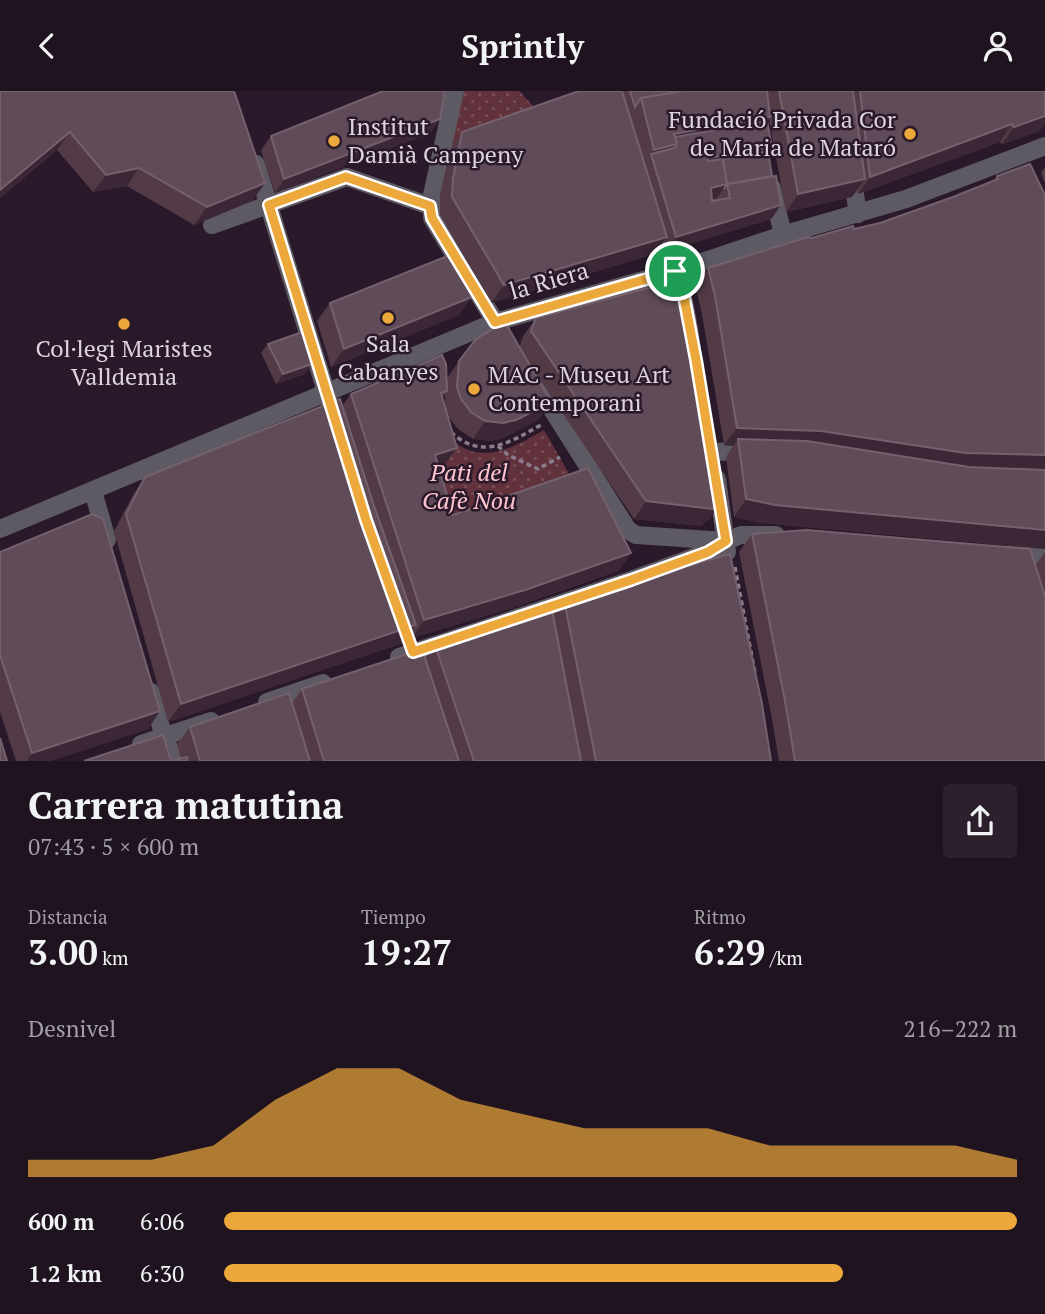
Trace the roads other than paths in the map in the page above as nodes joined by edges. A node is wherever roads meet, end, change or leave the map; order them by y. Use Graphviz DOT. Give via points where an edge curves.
graph roads {
  1 [pos="455,91"];
  2 [pos="248,142"];
  3 [pos="1045,146"];
  4 [pos="849,153"];
  5 [pos="768,168"];
  6 [pos="269,205"];
  7 [pos="430,206"];
  8 [pos="858,214"];
  9 [pos="648,215"];
  10 [pos="212,225"];
  11 [pos="783,236"];
  12 [pos="675,271"];
  13 [pos="683,292"];
  14 [pos="495,322"];
  15 [pos="508,340"];
  16 [pos="530,375"];
  17 [pos="327,393"];
  18 [pos="333,415"];
  19 [pos="774,452"];
  20 [pos="93,491"];
  21 [pos="0,529"];
  22 [pos="788,536"];
  23 [pos="726,541"];
  24 [pos="995,554"];
  25 [pos="112,556"];
  26 [pos="1045,557"];
  27 [pos="733,567"];
  28 [pos="387,661"];
  29 [pos="145,672"];
  30 [pos="334,680"];
  31 [pos="255,706"];
  32 [pos="229,715"];
  33 [pos="164,737"];
  34 [pos="127,749"];
  35 [pos="175,761"];
  1 -- 7 [label="street" via="450,145"];
  2 -- 6 [label="street"];
  3 -- 8 [label="street, la Riera" via="1022,161"];
  4 -- 8 [label="street"];
  5 -- 11 [label="street"];
  6 -- 7 [label="street" via="346,177"];
  6 -- 10 [label="street"];
  6 -- 17 [label="street"];
  7 -- 14 [label="street" via="432,218"];
  8 -- 11 [label="street, la Riera"];
  9 -- 12 [label="street" via="660,253"];
  11 -- 12 [label="street, la Riera"];
  12 -- 13 [label="street"];
  12 -- 14 [label="street, la Riera"];
  14 -- 15 [label="street"];
  14 -- 17 [label="street, la Riera"];
  16 -- 23 [label="street" via="628,530 636,535"];
  17 -- 18 [label="street"];
  17 -- 20 [label="street, la Riera"];
  19 -- 23 [label="street" via="711,446"];
  20 -- 21 [label="street, la Riera"];
  20 -- 25 [label="street"];
  22 -- 23 [label="street" via="750,534"];
  23 -- 27 [label="street"];
  23 -- 28 [label="street" via="545,617"];
  24 -- 26 [label="street" via="1022,562"];
  29 -- 33 [label="street"];
  30 -- 31 [label="street" via="283,704"];
  32 -- 33 [label="street"];
  33 -- 34 [label="street"];
  33 -- 35 [label="street"];
}
